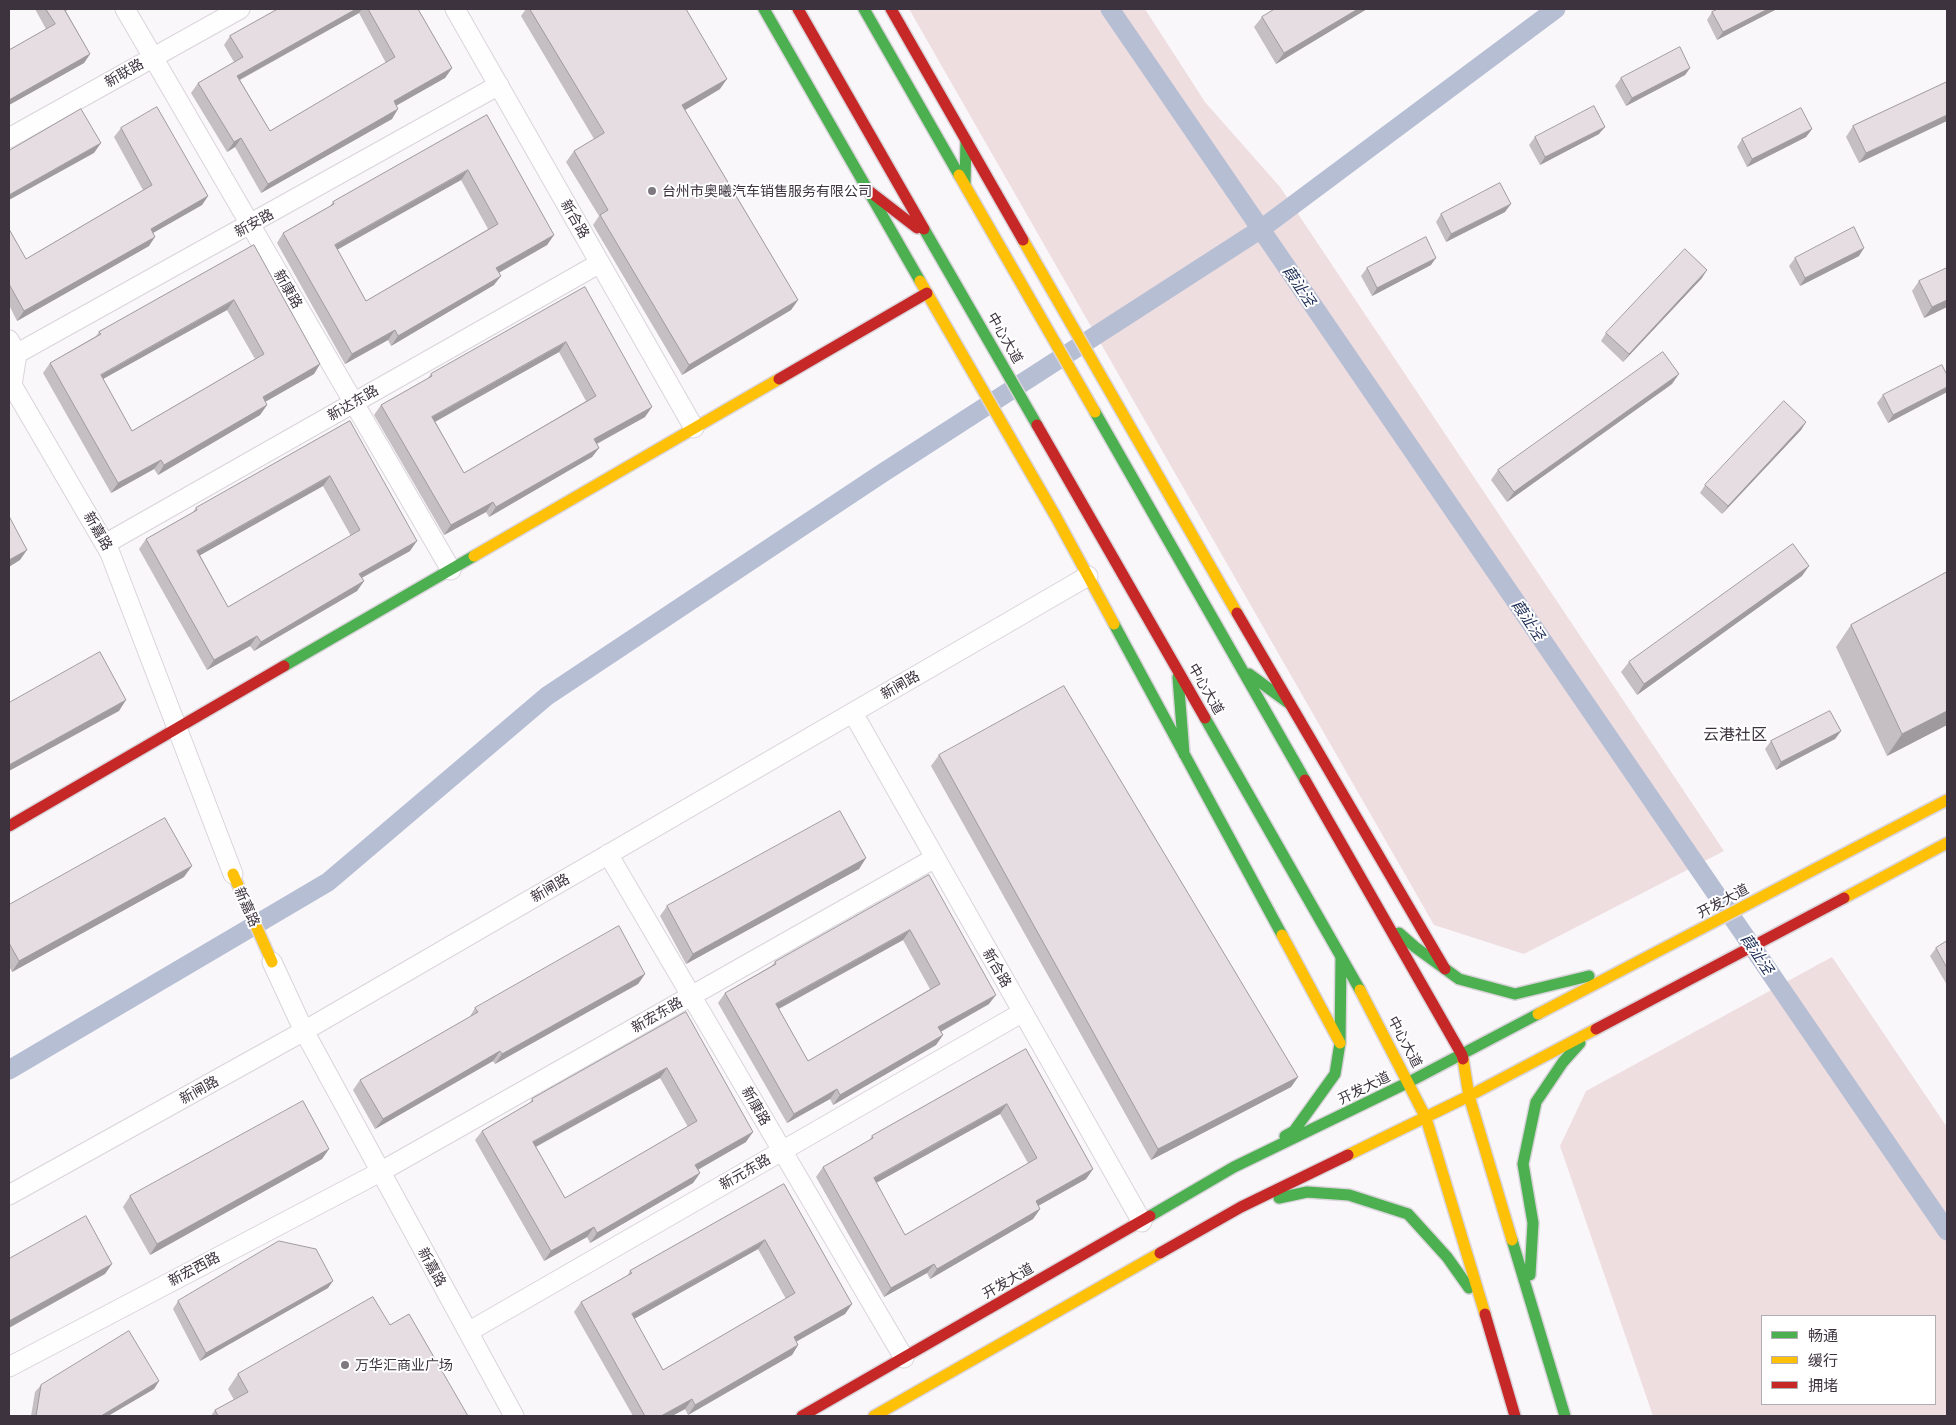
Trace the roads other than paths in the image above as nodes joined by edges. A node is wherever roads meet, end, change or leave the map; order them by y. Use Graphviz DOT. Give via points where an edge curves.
graph roads {
  1 [pos="125,9"];
  2 [pos="240,9"];
  3 [pos="455,9"];
  4 [pos="764,9"];
  5 [pos="798,9"];
  6 [pos="864,9"];
  7 [pos="891,9"];
  8 [pos="153,57"];
  9 [pos="499,85"];
  10 [pos="9,138"];
  11 [pos="966,140"];
  12 [pos="965,185"];
  13 [pos="869,191"];
  14 [pos="251,225"];
  15 [pos="927,235"];
  16 [pos="600,263"];
  17 [pos="927,293"];
  18 [pos="12,351"];
  19 [pos="11,384"];
  20 [pos="354,402"];
  21 [pos="694,428"];
  22 [pos="106,544"];
  23 [pos="451,570"];
  24 [pos="1088,576"];
  25 [pos="1177,668"];
  26 [pos="1240,668"];
  27 [pos="1290,704"];
  28 [pos="852,713"];
  29 [pos="176,729"];
  30 [pos="1184,754"];
  31 [pos="1947,800"];
  32 [pos="9,826"];
  33 [pos="1947,843"];
  34 [pos="608,854"];
  35 [pos="935,858"];
  36 [pos="232,874"];
  37 [pos="1384,919"];
  38 [pos="1341,954"];
  39 [pos="272,962"];
  40 [pos="1638,962"];
  41 [pos="1445,969"];
  42 [pos="691,996"];
  43 [pos="1023,1012"];
  44 [pos="304,1031"];
  45 [pos="1590,1032"];
  46 [pos="1340,1043"];
  47 [pos="1462,1055"];
  48 [pos="1409,1082"];
  49 [pos="1469,1096"];
  50 [pos="1426,1118"];
  51 [pos="782,1151"];
  52 [pos="1234,1167"];
  53 [pos="380,1172"];
  54 [pos="9,1196"];
  55 [pos="1241,1207"];
  56 [pos="1142,1222"];
  57 [pos="1528,1294"];
  58 [pos="1483,1308"];
  59 [pos="468,1332"];
  60 [pos="904,1358"];
  61 [pos="9,1367"];
  62 [pos="514,1416"];
  63 [pos="802,1416"];
  64 [pos="874,1416"];
  65 [pos="1515,1416"];
  66 [pos="1565,1416"];
  1 -- 8 [label="street, 新康路"];
  2 -- 8 [label="street, 新联路"];
  3 -- 9 [label="street, 新合路"];
  4 -- 13 [label="main road"];
  5 -- 15 [label="main road, 中心大道"];
  6 -- 12 [label="main road"];
  7 -- 11 [label="main road"];
  8 -- 10 [label="street, 新联路"];
  8 -- 14 [label="street, 新康路"];
  9 -- 14 [label="street, 新安路"];
  9 -- 16 [label="street, 新合路"];
  11 -- 12 [label="main road"];
  11 -- 27 [label="main road"];
  12 -- 26 [label="main road"];
  13 -- 15 [label="main road"];
  13 -- 17 [label="main road"];
  14 -- 18 [label="street, 新安路"];
  14 -- 20 [label="street, 新康路"];
  15 -- 25 [label="main road, 中心大道"];
  16 -- 20 [label="street, 新达东路"];
  16 -- 21 [label="street, 新合路"];
  17 -- 21 [label="main road"];
  17 -- 24 [label="main road"];
  18 -- 19 [label="street, 新嘉路"];
  19 -- 22 [label="street, 新嘉路"];
  20 -- 22 [label="street, 新达东路"];
  20 -- 23 [label="street, 新康路"];
  21 -- 23 [label="main road"];
  22 -- 29 [label="street, 新嘉路"];
  23 -- 29 [label="main road"];
  24 -- 28 [label="street, 新闸路"];
  24 -- 30 [label="main road"];
  25 -- 30 [label="main road"];
  25 -- 38 [label="main road, 中心大道"];
  26 -- 27 [label="main road"];
  26 -- 37 [label="main road"];
  27 -- 41 [label="main road"];
  28 -- 34 [label="street, 新闸路"];
  28 -- 35 [label="street, 新合路"];
  29 -- 32 [label="main road"];
  29 -- 36 [label="street, 新嘉路"];
  30 -- 46 [label="main road"];
  31 -- 40 [label="main road, 开发大道"];
  33 -- 45 [label="main road"];
  34 -- 42 [label="street, 新康路"];
  34 -- 44 [label="street, 新闸路"];
  35 -- 42 [label="street, 新宏东路"];
  35 -- 43 [label="street, 新合路"];
  36 -- 39 [label="main road, 新嘉路"];
  37 -- 41 [label="main road"];
  37 -- 47 [label="main road"];
  38 -- 46 [label="main road"];
  38 -- 48 [label="main road, 中心大道"];
  39 -- 44 [label="street, 新嘉路"];
  40 -- 41 [label="main road" via="1515,994 1459,979"];
  40 -- 47 [label="main road, 开发大道"];
  42 -- 51 [label="street, 新康路"];
  42 -- 53 [label="street, 新宏东路"];
  43 -- 51 [label="street, 新元东路"];
  43 -- 56 [label="street, 新合路"];
  44 -- 53 [label="street, 新嘉路"];
  44 -- 54 [label="street, 新闸路"];
  45 -- 49 [label="main road"];
  45 -- 57 [label="main road" via="1563,1062 1536,1102 1523,1164 1533,1224"];
  46 -- 52 [label="main road" via="1335,1074 1294,1131"];
  47 -- 48 [label="main road, 开发大道"];
  47 -- 49 [label="main road"];
  48 -- 50 [label="main road, 中心大道"];
  48 -- 52 [label="main road, 开发大道"];
  49 -- 50 [label="main road"];
  49 -- 57 [label="main road"];
  50 -- 55 [label="main road"];
  50 -- 58 [label="main road, 中心大道"];
  51 -- 59 [label="street, 新元东路"];
  51 -- 60 [label="street, 新康路"];
  52 -- 56 [label="main road, 开发大道"];
  53 -- 59 [label="street, 新嘉路"];
  53 -- 61 [label="street, 新宏西路"];
  55 -- 58 [label="main road" via="1307,1192 1349,1196 1408,1214 1448,1257"];
  55 -- 64 [label="main road"];
  56 -- 60 [label="main road, 开发大道"];
  57 -- 66 [label="main road"];
  58 -- 65 [label="main road, 中心大道"];
  59 -- 62 [label="street, 新嘉路"];
  60 -- 63 [label="main road, 开发大道"];
}
